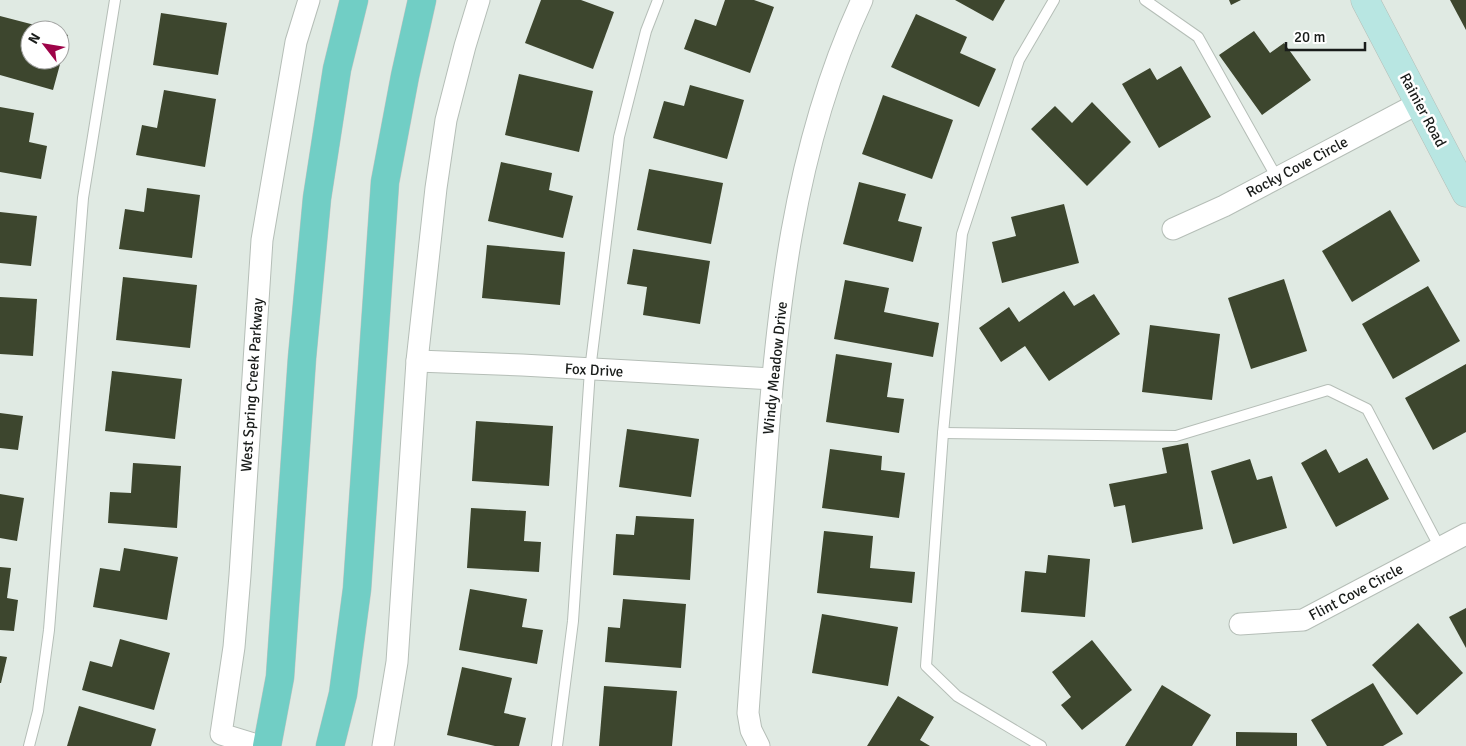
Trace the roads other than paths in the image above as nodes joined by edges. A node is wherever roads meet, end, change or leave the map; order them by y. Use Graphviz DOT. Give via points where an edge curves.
graph roads {
  1 [pos="115,0"];
  2 [pos="309,0"];
  3 [pos="354,0"];
  4 [pos="422,0"];
  5 [pos="479,0"];
  6 [pos="658,0"];
  7 [pos="862,0"];
  8 [pos="1054,0"];
  9 [pos="1145,0"];
  10 [pos="1365,0"];
  11 [pos="1419,103"];
  12 [pos="1277,178"];
  13 [pos="1466,193"];
  14 [pos="1173,229"];
  15 [pos="417,361"];
  16 [pos="590,370"];
  17 [pos="772,380"];
  18 [pos="943,433"];
  19 [pos="1466,534"];
  20 [pos="1440,548"];
  21 [pos="1240,624"];
  22 [pos="29,746"];
  23 [pos="260,746"];
  24 [pos="267,746"];
  25 [pos="330,746"];
  26 [pos="383,746"];
  27 [pos="557,746"];
  28 [pos="759,746"];
  29 [pos="1041,746"];
  1 -- 22 [label="lane" via="83,198 49,630 38,711"];
  2 -- 23 [label="street, West Spring Creek Parkway" via="296,42 262,240 240,575 234,647 221,734"];
  3 -- 24 [label="main road" via="337,69 317,198 302,358 280,677"];
  4 -- 25 [label="main road" via="385,182 357,588 343,694"];
  5 -- 15 [label="street" via="446,120"];
  6 -- 16 [label="lane" via="646,31 618,137"];
  7 -- 17 [label="street, Windy Meadow Drive" via="819,114 796,208"];
  8 -- 18 [label="lane" via="1019,60 962,234"];
  9 -- 12 [label="lane" via="1198,37"];
  10 -- 11 [label="street, Rainier Road"];
  11 -- 12 [label="street, Rocky Cove Circle"];
  11 -- 13 [label="street, Rainier Road"];
  12 -- 14 [label="street, Rocky Cove Circle"];
  15 -- 16 [label="street, Fox Drive"];
  15 -- 26 [label="street" via="397,662"];
  16 -- 17 [label="street, Fox Drive"];
  16 -- 27 [label="lane" via="573,621"];
  17 -- 28 [label="street, Windy Meadow Drive" via="748,713 751,730"];
  18 -- 20 [label="lane" via="1176,436 1328,390 1367,409"];
  18 -- 29 [label="lane" via="926,666 957,696"];
  19 -- 20 [label="street, Flint Cove Circle"];
  20 -- 21 [label="street, Flint Cove Circle" via="1303,620"];
}
